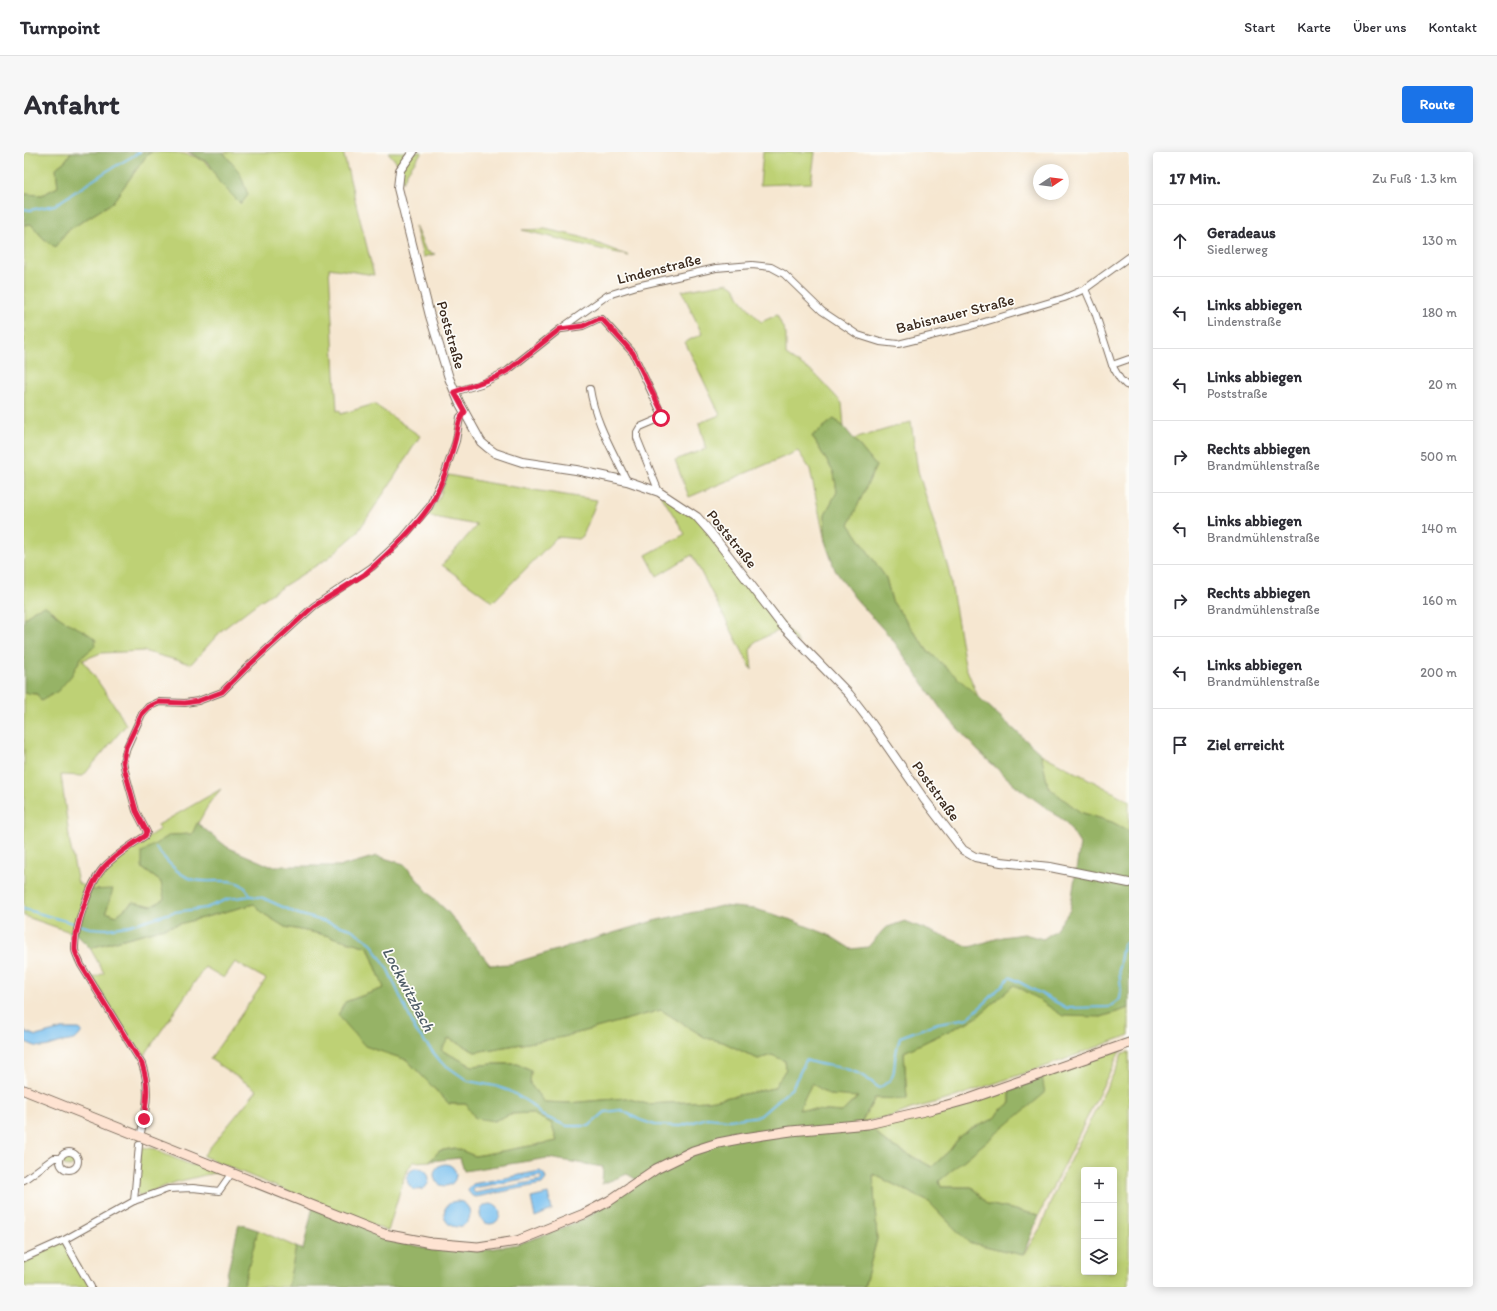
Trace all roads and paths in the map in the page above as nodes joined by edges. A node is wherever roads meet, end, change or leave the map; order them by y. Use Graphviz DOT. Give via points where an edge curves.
graph roads {
  1 [pos="413,152"];
  2 [pos="1129,257"];
  3 [pos="752,264"];
  4 [pos="1085,289"];
  5 [pos="560,329"];
  6 [pos="1129,359"];
  7 [pos="1112,365"];
  8 [pos="1129,386"];
  9 [pos="590,389"];
  10 [pos="454,392"];
  11 [pos="465,412"];
  12 [pos="627,481"];
  13 [pos="659,492"];
  14 [pos="1129,883"];
  15 [pos="1129,1043"];
  16 [pos="24,1090"];
  17 [pos="140,1141"];
  18 [pos="60,1158"];
  19 [pos="231,1174"];
  20 [pos="24,1180"];
  21 [pos="134,1201"];
  22 [pos="64,1240"];
  23 [pos="24,1258"];
  24 [pos="91,1287"];
  1 -- 10 [label="street, Poststraße" via="400,170 398,188 430,316"];
  2 -- 4 [label="street, Babisnauer Straße"];
  3 -- 4 [label="street, Babisnauer Straße" via="771,267 784,274 822,311 858,335 898,344 971,326 1064,298"];
  3 -- 5 [label="street, Lindenstraße" via="716,268 619,291 608,295"];
  4 -- 7 [label="street"];
  5 -- 10 [label="street, Lindenstraße" via="500,375"];
  5 -- 13 [label="street" via="583,326 602,319 633,353 662,415 661,418 640,427 637,432 637,438"];
  6 -- 7 [label="street"];
  7 -- 8 [label="street" via="1120,380"];
  9 -- 12 [label="street" via="592,403"];
  10 -- 11 [label="street, Poststraße"];
  11 -- 12 [label="street, Poststraße" via="482,442 495,453 522,462"];
  11 -- 17 [label="street" via="460,417 456,441 430,507 402,540 365,574 314,606 222,692 198,701 159,702 148,707 126,747 123,761 125,771 136,811 147,832 103,868 90,890 76,934 75,952 142,1064 148,1088"];
  12 -- 13 [label="street, Poststraße"];
  13 -- 14 [label="street, Poststraße" via="697,517 781,624 849,694 963,850 974,857 1050,867"];
  15 -- 19 [label="main road" via="933,1109 868,1124 791,1131 706,1146 656,1169 584,1214 517,1241 478,1247 431,1243 384,1234"];
  16 -- 17 [label="main road"];
  17 -- 19 [label="main road"];
  17 -- 21 [label="street"];
  18 -- 20 [label="street" via="54,1158"];
  19 -- 21 [label="street" via="219,1191 168,1189"];
  21 -- 22 [label="street"];
  22 -- 23 [label="street"];
  22 -- 24 [label="street"];
}
